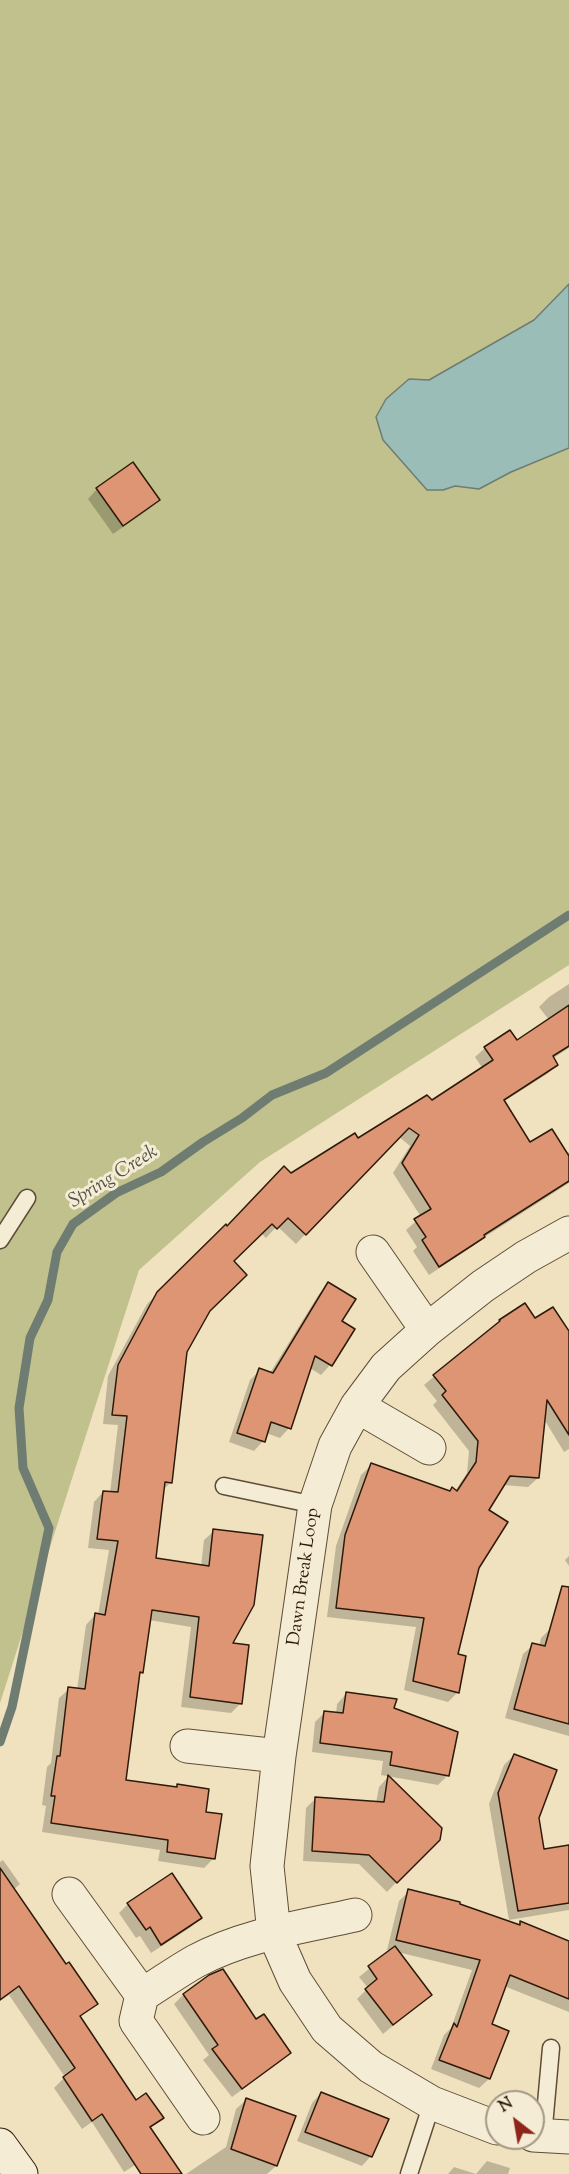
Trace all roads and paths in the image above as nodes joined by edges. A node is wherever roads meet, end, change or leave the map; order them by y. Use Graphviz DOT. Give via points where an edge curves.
graph roads {
  1 [pos="27,1198"];
  2 [pos="569,1233"];
  3 [pos="0,1240"];
  4 [pos="373,1252"];
  5 [pos="427,1330"];
  6 [pos="357,1406"];
  7 [pos="429,1448"];
  8 [pos="224,1486"];
  9 [pos="315,1505"];
  10 [pos="187,1746"];
  11 [pos="279,1756"];
  12 [pos="69,1894"];
  13 [pos="355,1915"];
  14 [pos="274,1933"];
  15 [pos="142,1995"];
  16 [pos="551,2048"];
  17 [pos="432,2103"];
  18 [pos="203,2118"];
  19 [pos="485,2123"];
  20 [pos="548,2136"];
  21 [pos="0,2145"];
  22 [pos="21,2174"];
  23 [pos="409,2174"];
  1 -- 3 [label="lane"];
  2 -- 5 [label="street, Dawn Break Loop" via="483,1286"];
  4 -- 5 [label="street"];
  5 -- 6 [label="street, Dawn Break Loop" via="386,1367"];
  6 -- 7 [label="street"];
  6 -- 9 [label="street, Dawn Break Loop" via="335,1446"];
  8 -- 9 [label="lane"];
  9 -- 11 [label="street, Dawn Break Loop"];
  10 -- 11 [label="street"];
  11 -- 14 [label="street, Dawn Break Loop" via="267,1866"];
  12 -- 15 [label="street"];
  13 -- 14 [label="street"];
  14 -- 15 [label="street" via="196,1960"];
  14 -- 17 [label="street, Dawn Break Loop" via="295,1981 327,2030 371,2067"];
  15 -- 18 [label="street" via="136,2021"];
  16 -- 20 [label="lane"];
  17 -- 19 [label="street, Dawn Break Loop"];
  17 -- 23 [label="lane"];
  21 -- 22 [label="street"];
}
